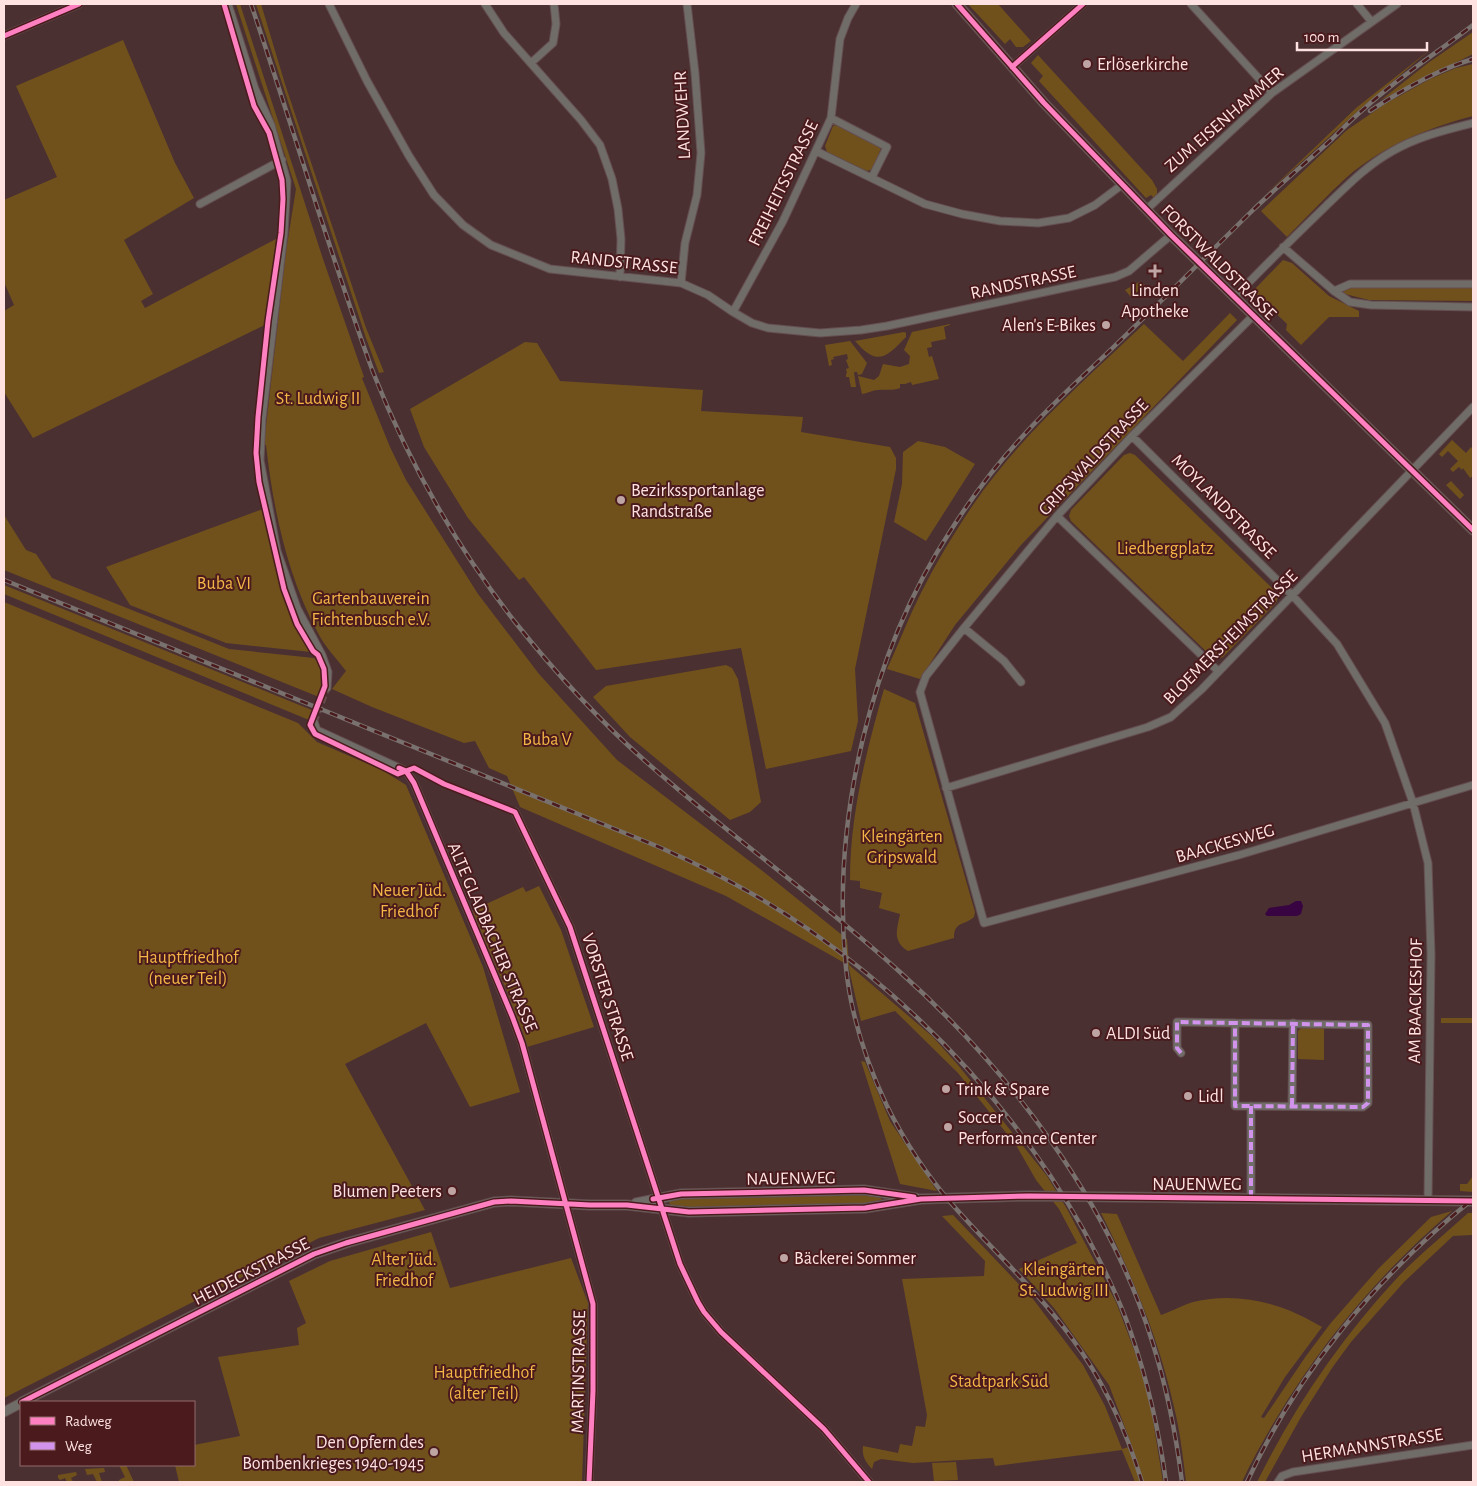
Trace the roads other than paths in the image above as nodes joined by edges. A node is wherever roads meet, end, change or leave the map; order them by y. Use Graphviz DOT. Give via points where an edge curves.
graph roads {
  1 [pos="79,4"];
  2 [pos="228,4"];
  3 [pos="329,4"];
  4 [pos="485,4"];
  5 [pos="554,4"];
  6 [pos="687,4"];
  7 [pos="856,4"];
  8 [pos="956,4"];
  9 [pos="1083,4"];
  10 [pos="1191,4"];
  11 [pos="1357,4"];
  12 [pos="1397,4"];
  13 [pos="1371,21"];
  14 [pos="4,36"];
  15 [pos="531,63"];
  16 [pos="1012,67"];
  17 [pos="1272,93"];
  18 [pos="832,118"];
  19 [pos="1473,123"];
  20 [pos="816,151"];
  21 [pos="282,160"];
  22 [pos="872,177"];
  23 [pos="1123,184"];
  24 [pos="200,204"];
  25 [pos="1147,209"];
  26 [pos="1171,236"];
  27 [pos="1283,247"];
  28 [pos="620,277"];
  29 [pos="681,283"];
  30 [pos="1473,284"];
  31 [pos="1334,291"];
  32 [pos="1234,298"];
  33 [pos="1473,307"];
  34 [pos="732,312"];
  35 [pos="1253,316"];
  36 [pos="1473,407"];
  37 [pos="1132,436"];
  38 [pos="1412,471"];
  39 [pos="1057,516"];
  40 [pos="1473,530"];
  41 [pos="1292,595"];
  42 [pos="964,628"];
  43 [pos="1218,671"];
  44 [pos="1021,682"];
  45 [pos="327,688"];
  46 [pos="314,722"];
  47 [pos="1473,786"];
  48 [pos="946,788"];
  49 [pos="1413,803"];
  50 [pos="515,812"];
  51 [pos="984,923"];
  52 [pos="1236,1023"];
  53 [pos="1293,1023"];
  54 [pos="1181,1054"];
  55 [pos="1252,1106"];
  56 [pos="1292,1106"];
  57 [pos="660,1198"];
  58 [pos="1251,1198"];
  59 [pos="921,1199"];
  60 [pos="1428,1201"];
  61 [pos="1473,1201"];
  62 [pos="567,1205"];
  63 [pos="627,1205"];
  64 [pos="663,1209"];
  65 [pos="24,1401"];
  66 [pos="20,1403"];
  67 [pos="4,1412"];
  68 [pos="1473,1445"];
  69 [pos="1278,1481"];
  70 [pos="589,1482"];
  71 [pos="869,1482"];
  1 -- 14 [label="street"];
  2 -- 21 [label="street"];
  3 -- 28 [label="street, RANDSTRASSE" via="408,156 434,195 463,225 491,245 550,269"];
  4 -- 15 [label="street" via="504,33"];
  5 -- 15 [label="street" via="556,24 553,43"];
  6 -- 29 [label="street, LANDWEHR" via="701,153"];
  7 -- 18 [label="street, FREIHEITSSTRASSE" via="840,39"];
  8 -- 16 [label="street, FORSTWALDSTRASSE"];
  9 -- 16 [label="street"];
  10 -- 17 [label="street"];
  11 -- 13 [label="street"];
  12 -- 13 [label="street, ZUM EISENHAMMER"];
  13 -- 17 [label="street, ZUM EISENHAMMER"];
  15 -- 28 [label="street" via="600,145 618,209"];
  16 -- 23 [label="street, FORSTWALDSTRASSE"];
  17 -- 25 [label="street, ZUM EISENHAMMER"];
  18 -- 20 [label="street, FREIHEITSSTRASSE"];
  18 -- 22 [label="street" via="887,146"];
  19 -- 27 [label="street" via="1425,137 1391,152 1362,172"];
  20 -- 22 [label="street"];
  20 -- 34 [label="street, FREIHEITSSTRASSE" via="783,221"];
  21 -- 24 [label="street"];
  21 -- 45 [label="street" via="287,181 284,224 260,460 277,551 297,608 322,655 328,672"];
  22 -- 23 [label="street" via="925,204 1000,221 1038,222 1070,218 1096,205"];
  23 -- 25 [label="street, FORSTWALDSTRASSE"];
  25 -- 26 [label="street, FORSTWALDSTRASSE"];
  26 -- 32 [label="street, FORSTWALDSTRASSE"];
  26 -- 34 [label="street, RANDSTRASSE" via="1129,271 1115,277 887,326 798,332 768,328"];
  27 -- 31 [label="street"];
  27 -- 32 [label="street"];
  28 -- 29 [label="street, RANDSTRASSE"];
  29 -- 34 [label="street, RANDSTRASSE" via="708,295"];
  30 -- 31 [label="street" via="1350,284"];
  31 -- 33 [label="street" via="1350,302 1371,305"];
  32 -- 35 [label="street, FORSTWALDSTRASSE"];
  35 -- 37 [label="street, GRIPSWALDSTRASSE"];
  35 -- 38 [label="street, FORSTWALDSTRASSE"];
  36 -- 38 [label="street, BLOEMERSHEIMSTRASSE"];
  37 -- 39 [label="street, GRIPSWALDSTRASSE"];
  37 -- 41 [label="street, MOYLANDSTRASSE"];
  38 -- 40 [label="street, FORSTWALDSTRASSE"];
  38 -- 41 [label="street, BLOEMERSHEIMSTRASSE"];
  39 -- 42 [label="street, GRIPSWALDSTRASSE"];
  39 -- 43 [label="street"];
  41 -- 43 [label="street, BLOEMERSHEIMSTRASSE"];
  41 -- 49 [label="street, MOYLANDSTRASSE" via="1337,644 1385,723"];
  42 -- 44 [label="street" via="1004,662"];
  42 -- 48 [label="street, GRIPSWALDSTRASSE" via="926,676 920,692"];
  43 -- 48 [label="street, BLOEMERSHEIMSTRASSE" via="1172,717 1148,728"];
  46 -- 62 [label="street, ALTE GLADBACHER STRASSE" via="317,730 406,771 414,783 522,1043"];
  47 -- 49 [label="street, BAACKESWEG"];
  48 -- 51 [label="street, GRIPSWALDSTRASSE"];
  49 -- 51 [label="street, BAACKESWEG" via="1229,858"];
  49 -- 60 [label="street, AM BAACKESHOF" via="1428,863 1431,917"];
  50 -- 57 [label="street, VORSTER STRASSE" via="570,927"];
  52 -- 53 [label="street"];
  52 -- 54 [label="street" via="1177,1022 1177,1048"];
  52 -- 55 [label="street" via="1235,1106"];
  53 -- 56 [label="street"];
  53 -- 56 [label="street" via="1368,1025 1368,1103 1363,1107"];
  55 -- 56 [label="street"];
  55 -- 58 [label="street"];
  57 -- 59 [label="street, NAUENWEG" via="681,1194 864,1190"];
  57 -- 63 [label="street, NAUENWEG"];
  57 -- 64 [label="street"];
  58 -- 59 [label="street, NAUENWEG" via="1047,1196"];
  58 -- 60 [label="street, NAUENWEG"];
  59 -- 64 [label="street, NAUENWEG" via="865,1208 689,1212"];
  60 -- 61 [label="street, NAUENWEG"];
  62 -- 63 [label="street, HEIDECKSTRASSE"];
  62 -- 65 [label="street, HEIDECKSTRASSE" via="494,1202 324,1250"];
  62 -- 70 [label="street, MARTINSTRASSE" via="593,1304"];
  63 -- 64 [label="street, NAUENWEG"];
  64 -- 71 [label="street" via="684,1274 704,1312 824,1430"];
  66 -- 67 [label="street, HEIDECKSTRASSE"];
  68 -- 69 [label="street, HERMANNSTRASSE" via="1293,1472"];
}
